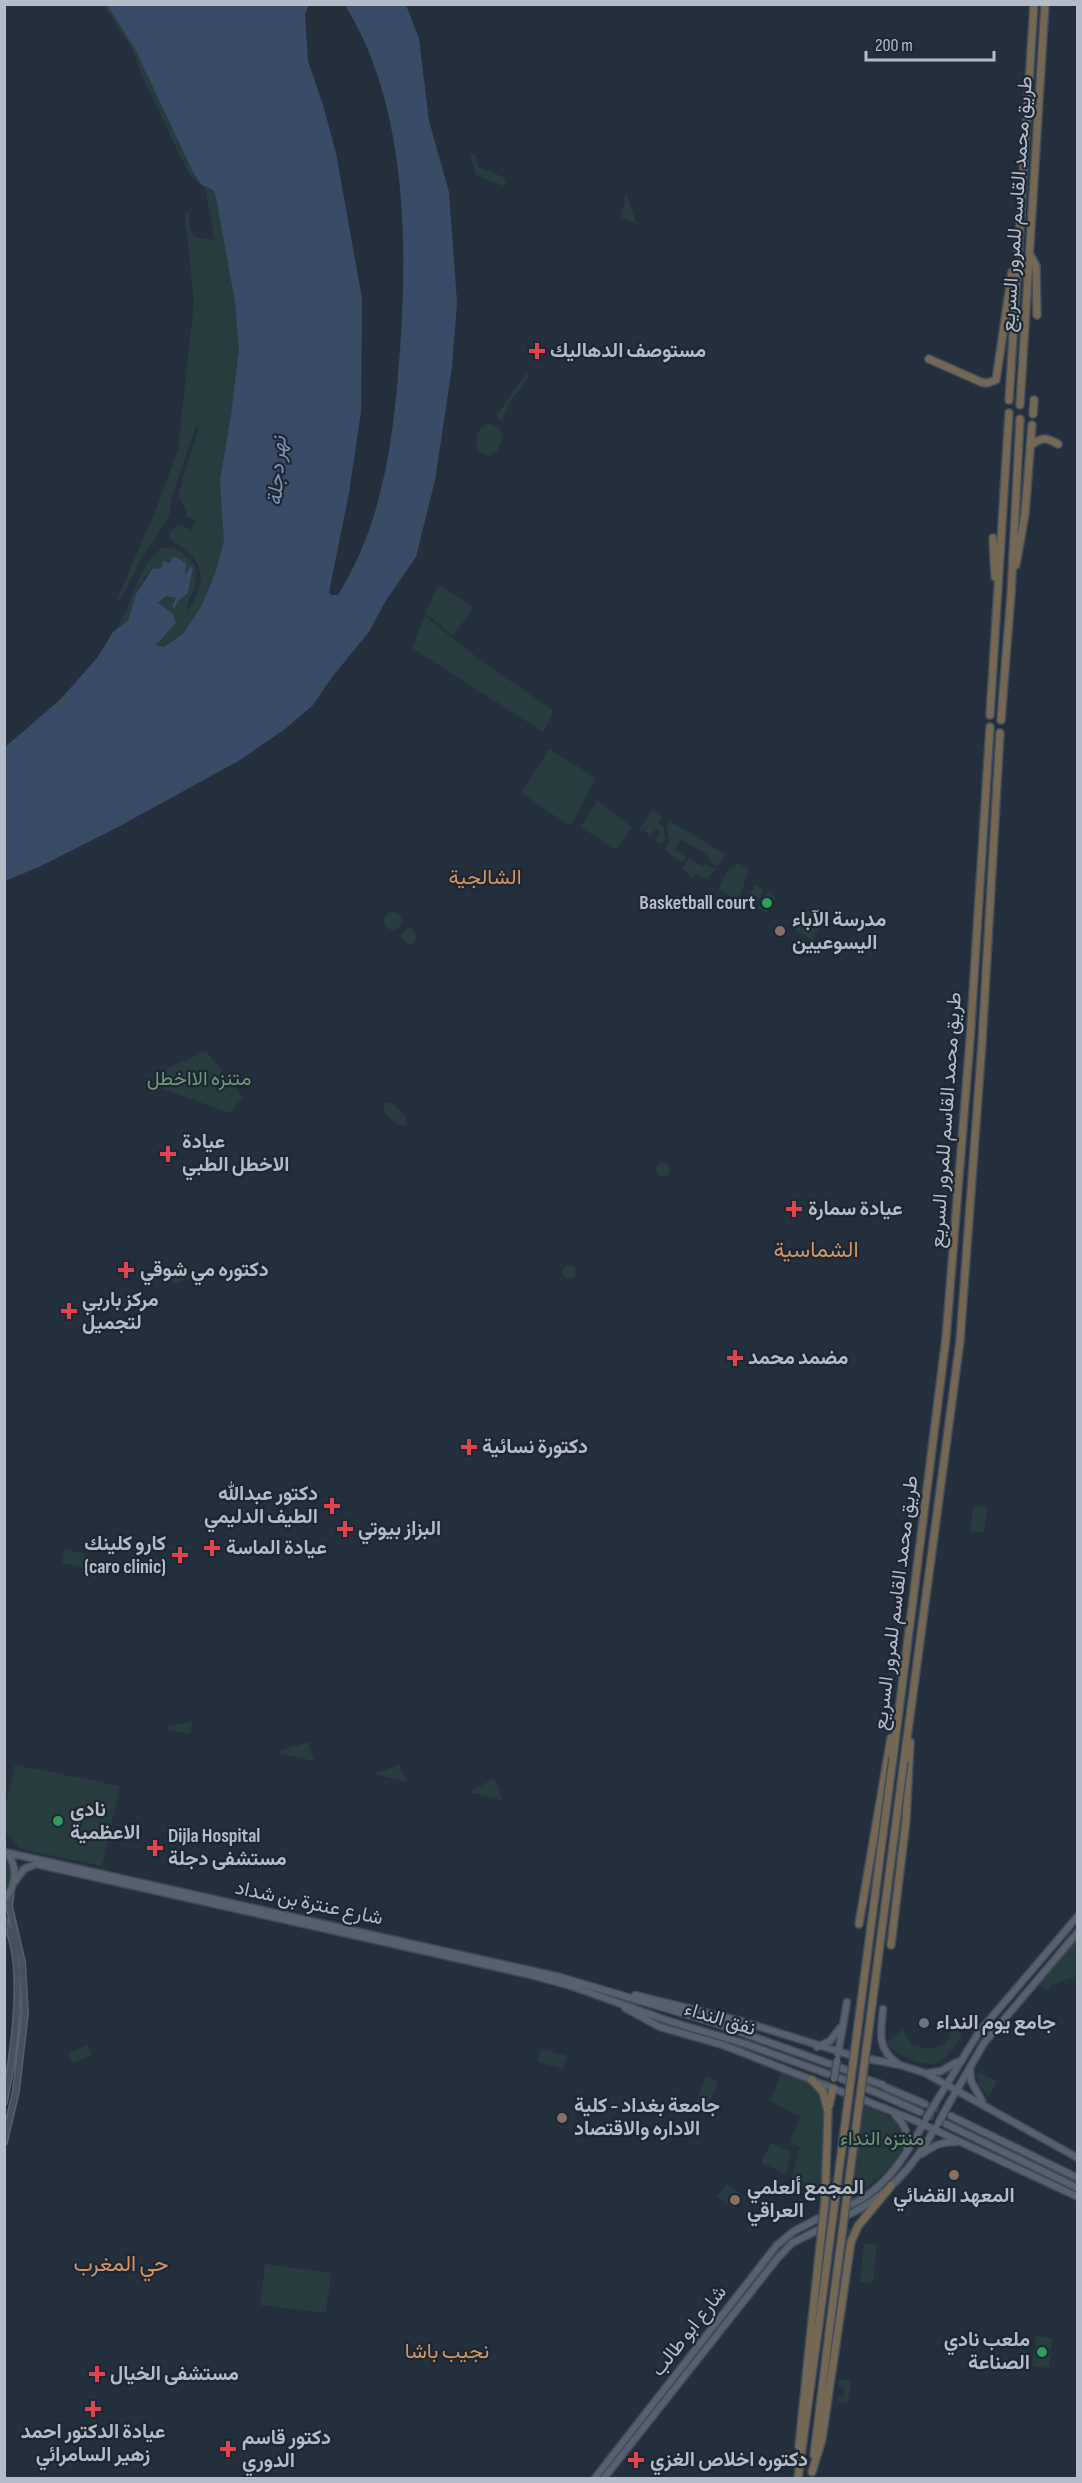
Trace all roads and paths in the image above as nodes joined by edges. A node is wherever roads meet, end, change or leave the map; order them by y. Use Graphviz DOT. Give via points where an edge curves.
graph roads {
  1 [pos="1034,4"];
  2 [pos="1045,4"];
  3 [pos="1020,216"];
  4 [pos="1030,255"];
  5 [pos="1037,315"];
  6 [pos="929,359"];
  7 [pos="1010,400"];
  8 [pos="1034,400"];
  9 [pos="1020,405"];
  10 [pos="1009,413"];
  11 [pos="1033,414"];
  12 [pos="1020,419"];
  13 [pos="1032,425"];
  14 [pos="1058,444"];
  15 [pos="1030,446"];
  16 [pos="993,538"];
  17 [pos="1011,594"];
  18 [pos="997,609"];
  19 [pos="990,715"];
  20 [pos="1001,720"];
  21 [pos="990,727"];
  22 [pos="1000,733"];
  23 [pos="900,1697"];
  24 [pos="912,1704"];
  25 [pos="6,1854"];
  26 [pos="12,1888"];
  27 [pos="4,1900"];
  28 [pos="1077,1916"];
  29 [pos="4,1921"];
  30 [pos="859,1924"];
  31 [pos="1077,1932"];
  32 [pos="891,1945"];
  33 [pos="605,1989"];
  34 [pos="603,1997"];
  35 [pos="846,2002"];
  36 [pos="883,2009"];
  37 [pos="843,2022"];
  38 [pos="817,2047"];
  39 [pos="850,2055"];
  40 [pos="838,2056"];
  41 [pos="869,2059"];
  42 [pos="960,2060"];
  43 [pos="830,2064"];
  44 [pos="971,2064"];
  45 [pos="900,2065"];
  46 [pos="925,2073"];
  47 [pos="828,2074"];
  48 [pos="837,2079"];
  49 [pos="866,2079"];
  50 [pos="812,2080"];
  51 [pos="847,2081"];
  52 [pos="946,2085"];
  53 [pos="833,2088"];
  54 [pos="865,2088"];
  55 [pos="956,2090"];
  56 [pos="845,2093"];
  57 [pos="864,2100"];
  58 [pos="4,2102"];
  59 [pos="925,2104"];
  60 [pos="881,2107"];
  61 [pos="992,2109"];
  62 [pos="828,2112"];
  63 [pos="920,2112"];
  64 [pos="951,2116"];
  65 [pos="925,2122"];
  66 [pos="946,2124"];
  67 [pos="936,2127"];
  68 [pos="4,2142"];
  69 [pos="962,2143"];
  70 [pos="906,2154"];
  71 [pos="919,2156"];
  72 [pos="1077,2158"];
  73 [pos="1077,2178"];
  74 [pos="891,2186"];
  75 [pos="1077,2188"];
  76 [pos="1077,2197"];
  77 [pos="850,2205"];
  78 [pos="826,2215"];
  79 [pos="848,2216"];
  80 [pos="825,2226"];
  81 [pos="814,2330"];
  82 [pos="811,2475"];
  83 [pos="596,2478"];
  84 [pos="604,2478"];
  85 [pos="798,2478"];
  1 -- 3 [label="highway, طريق محمد القاسم للمرور السريع"];
  2 -- 4 [label="highway, طريق محمد القاسم للمرور السريع"];
  3 -- 6 [label="highway" via="996,380 987,384"];
  3 -- 7 [label="highway, طريق محمد القاسم للمرور السريع"];
  4 -- 5 [label="highway" via="1036,266"];
  4 -- 9 [label="highway, طريق محمد القاسم للمرور السريع"];
  8 -- 11 [label="highway"];
  10 -- 18 [label="highway"];
  12 -- 17 [label="highway"];
  13 -- 15 [label="highway"];
  14 -- 15 [label="highway" via="1045,438"];
  15 -- 17 [label="highway" via="1025,514"];
  16 -- 18 [label="highway"];
  17 -- 20 [label="highway"];
  18 -- 19 [label="highway"];
  21 -- 23 [label="highway, طريق محمد القاسم للمرور السريع" via="946,1338"];
  22 -- 24 [label="highway, طريق محمد القاسم للمرور السريع" via="960,1341"];
  23 -- 30 [label="highway" via="884,1768"];
  23 -- 81 [label="highway, طريق محمد القاسم للمرور السريع, bridge"];
  24 -- 32 [label="highway" via="906,1821"];
  24 -- 82 [label="highway, طريق محمد القاسم للمرور السريع, bridge"];
  25 -- 26 [label="main road" via="15,1869"];
  25 -- 33 [label="main road, شارع عنترة بن شداد"];
  26 -- 27 [label="main road"];
  26 -- 34 [label="main road, شارع عنترة بن شداد" via="24,1869 36,1864 531,1975"];
  26 -- 68 [label="main road" via="9,1906 22,1962 25,2013 18,2082"];
  28 -- 42 [label="main road" via="1000,2005"];
  29 -- 58 [label="main road" via="15,1956 18,2013"];
  31 -- 44 [label="main road"];
  33 -- 38 [label="main road" via="741,2021"];
  33 -- 43 [label="main road, نفق النداء"];
  34 -- 47 [label="main road, نفق النداء"];
  34 -- 50 [label="main road" via="660,2027 723,2044"];
  35 -- 37 [label="main road"];
  36 -- 45 [label="main road" via="881,2044"];
  37 -- 38 [label="main road" via="834,2037"];
  37 -- 40 [label="main road"];
  38 -- 40 [label="main road"];
  39 -- 40 [label="main road"];
  40 -- 48 [label="main road, bridge"];
  41 -- 45 [label="main road"];
  42 -- 46 [label="main road" via="941,2071"];
  42 -- 52 [label="main road"];
  44 -- 55 [label="main road"];
  44 -- 61 [label="main road" via="974,2089"];
  45 -- 46 [label="main road"];
  46 -- 52 [label="main road"];
  48 -- 51 [label="main road"];
  48 -- 53 [label="main road"];
  49 -- 59 [label="main road"];
  50 -- 53 [label="main road"];
  50 -- 62 [label="highway" via="823,2092"];
  52 -- 55 [label="main road"];
  52 -- 65 [label="main road, bridge"];
  53 -- 56 [label="main road"];
  53 -- 62 [label="highway"];
  54 -- 63 [label="main road"];
  55 -- 61 [label="main road"];
  55 -- 67 [label="main road, bridge"];
  57 -- 60 [label="main road"];
  60 -- 65 [label="main road"];
  60 -- 70 [label="main road" via="905,2128"];
  61 -- 72 [label="main road"];
  62 -- 81 [label="highway, bridge"];
  64 -- 73 [label="main road"];
  65 -- 67 [label="main road"];
  65 -- 70 [label="main road"];
  66 -- 75 [label="main road"];
  67 -- 69 [label="main road"];
  67 -- 71 [label="main road"];
  69 -- 71 [label="main road" via="948,2141"];
  69 -- 76 [label="main road"];
  70 -- 77 [label="main road" via="872,2192"];
  71 -- 74 [label="main road"];
  74 -- 79 [label="main road"];
  74 -- 82 [label="highway" via="858,2226 851,2242 822,2439"];
  78 -- 83 [label="main road, شارع ابو طالب" via="794,2231 777,2245"];
  80 -- 84 [label="main road, شارع ابو طالب" via="796,2241 777,2259"];
  81 -- 85 [label="highway, طريق محمد القاسم للمرور السريع"];
}
